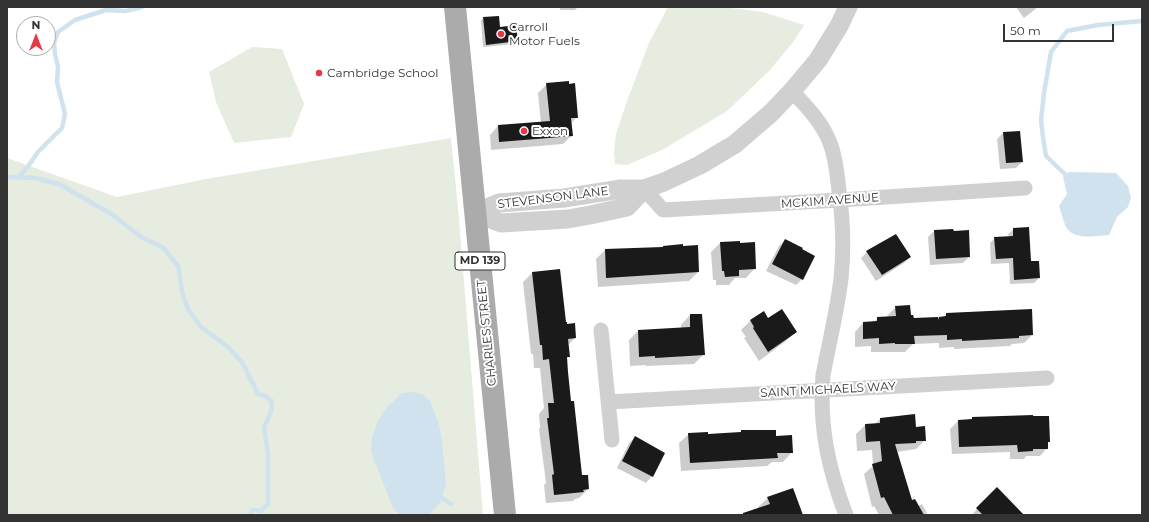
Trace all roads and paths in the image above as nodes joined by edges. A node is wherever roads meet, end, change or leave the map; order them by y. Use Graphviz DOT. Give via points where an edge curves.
graph roads {
  1 [pos="455,7"];
  2 [pos="848,7"];
  3 [pos="792,91"];
  4 [pos="1025,188"];
  5 [pos="644,189"];
  6 [pos="840,200"];
  7 [pos="475,213"];
  8 [pos="601,330"];
  9 [pos="1048,378"];
  10 [pos="822,390"];
  11 [pos="608,402"];
  12 [pos="612,440"];
  13 [pos="505,515"];
  14 [pos="846,515"];
  1 -- 7 [label="main road, CHARLES STREET / MD 139"];
  2 -- 3 [label="street, STEVENSON LANE" via="825,48"];
  3 -- 5 [label="street, STEVENSON LANE" via="735,144 682,174"];
  3 -- 6 [label="street" via="811,111 830,142 835,158"];
  4 -- 6 [label="street, MCKIM AVENUE"];
  5 -- 6 [label="street, MCKIM AVENUE" via="663,210"];
  5 -- 7 [label="street, STEVENSON LANE" via="621,188 572,197 499,203"];
  6 -- 10 [label="street" via="841,279"];
  7 -- 13 [label="main road, CHARLES STREET / MD 139"];
  8 -- 11 [label="street"];
  9 -- 10 [label="street, SAINT MICHAELS WAY"];
  10 -- 11 [label="street, SAINT MICHAELS WAY"];
  10 -- 14 [label="street" via="827,452"];
  11 -- 12 [label="street"];
}
